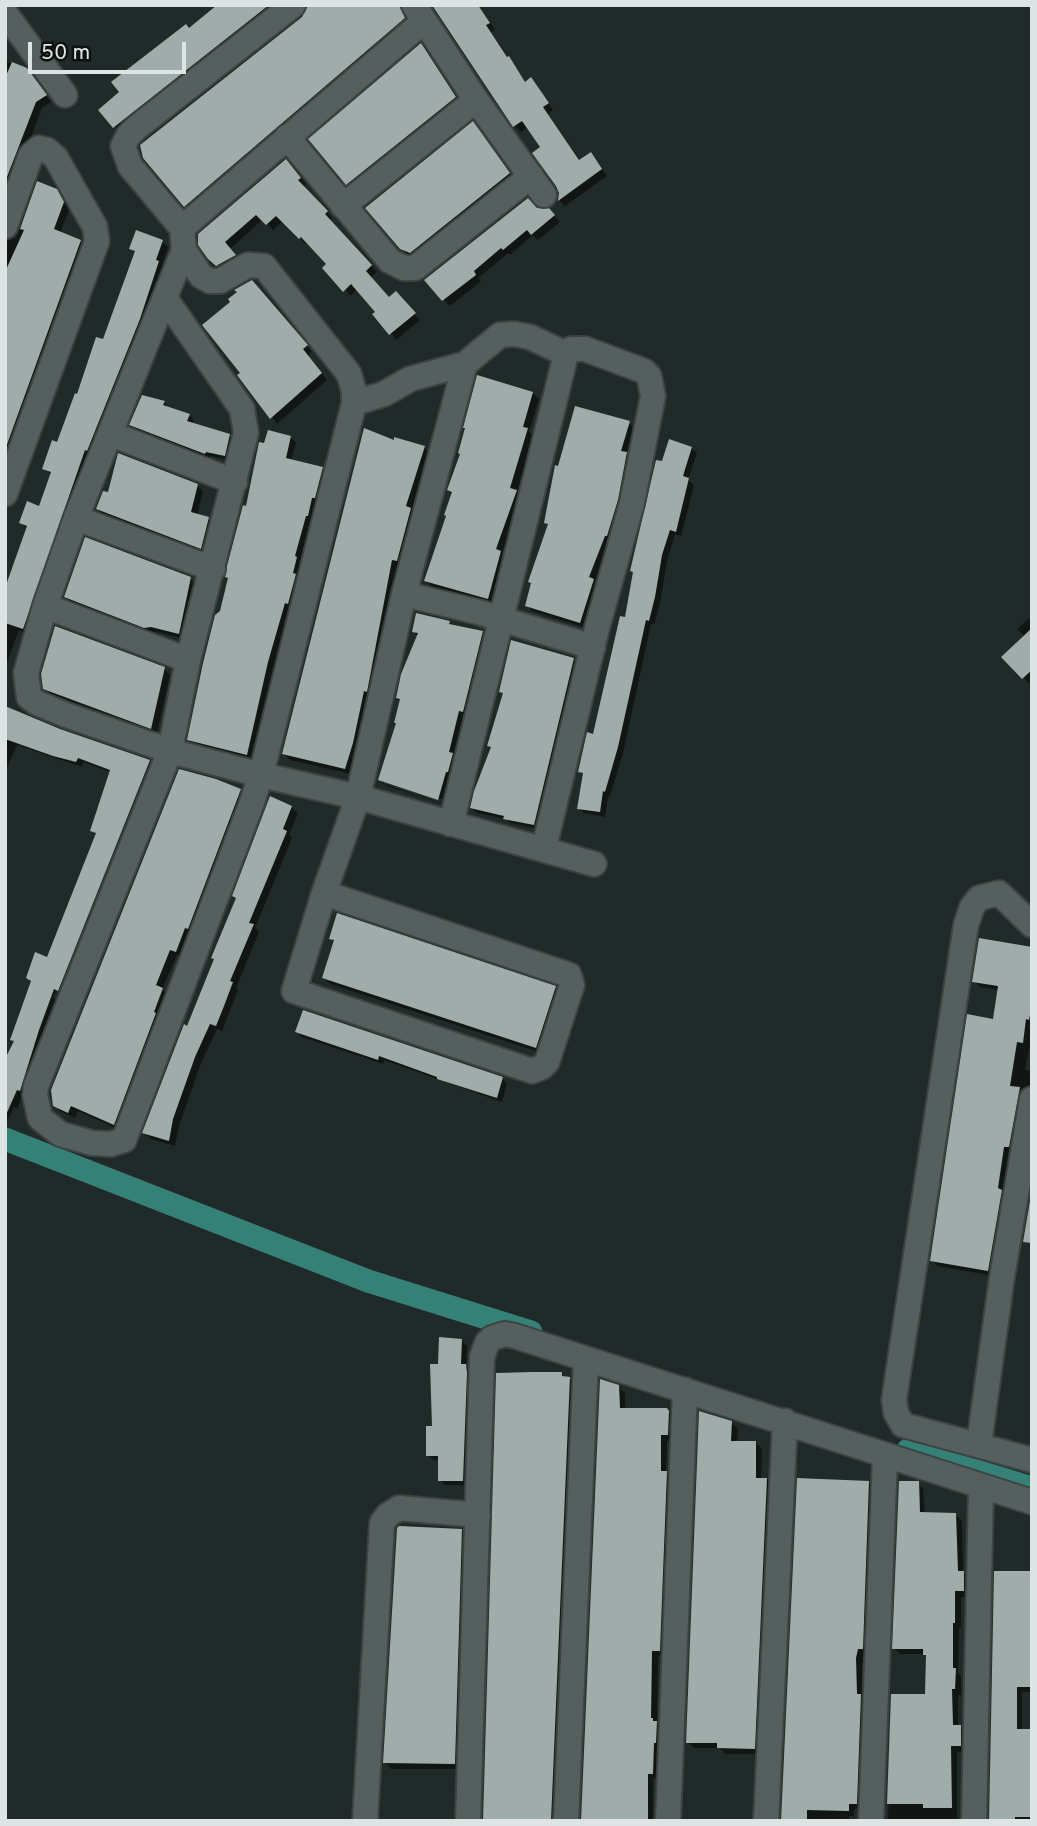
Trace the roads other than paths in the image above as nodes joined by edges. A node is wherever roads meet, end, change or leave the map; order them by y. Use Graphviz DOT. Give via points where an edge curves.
graph roads {
  1 [pos="293,5"];
  2 [pos="5,13"];
  3 [pos="419,13"];
  4 [pos="65,95"];
  5 [pos="476,100"];
  6 [pos="287,137"];
  7 [pos="343,206"];
  8 [pos="5,226"];
  9 [pos="183,239"];
  10 [pos="164,298"];
  11 [pos="566,354"];
  12 [pos="465,364"];
  13 [pos="354,403"];
  14 [pos="111,434"];
  15 [pos="235,482"];
  16 [pos="5,494"];
  17 [pos="76,518"];
  18 [pos="213,569"];
  19 [pos="404,594"];
  20 [pos="45,606"];
  21 [pos="502,619"];
  22 [pos="593,647"];
  23 [pos="188,660"];
  24 [pos="170,751"];
  25 [pos="261,775"];
  26 [pos="358,797"];
  27 [pos="451,824"];
  28 [pos="544,848"];
  29 [pos="594,864"];
  30 [pos="324,893"];
  31 [pos="1032,925"];
  32 [pos="1032,1099"];
  33 [pos="586,1359"];
  34 [pos="685,1390"];
  35 [pos="785,1421"];
  36 [pos="979,1444"];
  37 [pos="885,1456"];
  38 [pos="1032,1460"];
  39 [pos="981,1488"];
  40 [pos="1032,1502"];
  41 [pos="478,1514"];
  42 [pos="365,1821"];
  43 [pos="468,1821"];
  44 [pos="566,1821"];
  45 [pos="668,1821"];
  46 [pos="766,1821"];
  47 [pos="871,1821"];
  48 [pos="974,1821"];
  1 -- 9 [label="street" via="136,128 123,146 130,166"];
  2 -- 4 [label="street"];
  3 -- 5 [label="street"];
  3 -- 6 [label="street"];
  5 -- 7 [label="street"];
  5 -- 7 [label="street" via="537,185 415,268 390,261"];
  6 -- 7 [label="street"];
  6 -- 9 [label="street"];
  8 -- 16 [label="street" via="31,155 39,148 57,158 95,227 97,241"];
  9 -- 10 [label="street"];
  9 -- 13 [label="street" via="201,276 210,281 220,281 248,265 264,266 349,373"];
  10 -- 14 [label="street"];
  10 -- 15 [label="street" via="242,409 246,433"];
  11 -- 12 [label="street" via="530,337 500,335"];
  11 -- 21 [label="street"];
  11 -- 22 [label="street" via="571,349 585,349 644,371 653,396 632,503"];
  12 -- 13 [label="street" via="410,379 384,394"];
  12 -- 19 [label="street"];
  13 -- 25 [label="street"];
  14 -- 15 [label="street"];
  14 -- 17 [label="street"];
  15 -- 18 [label="street"];
  17 -- 18 [label="street"];
  17 -- 20 [label="street"];
  18 -- 23 [label="street"];
  19 -- 21 [label="street"];
  19 -- 26 [label="street"];
  20 -- 23 [label="street"];
  20 -- 24 [label="street" via="26,673 29,697 66,715"];
  21 -- 22 [label="street"];
  21 -- 27 [label="street"];
  22 -- 28 [label="street"];
  23 -- 24 [label="street"];
  24 -- 25 [label="street"];
  24 -- 25 [label="street" via="34,1095 40,1118 50,1128 92,1143 124,1140"];
  25 -- 26 [label="street"];
  26 -- 27 [label="street"];
  26 -- 30 [label="street"];
  27 -- 28 [label="street"];
  28 -- 29 [label="street"];
  30 -- 30 [label="street" via="294,991 532,1071 547,1062 572,985 569,975"];
  31 -- 36 [label="street" via="999,893 979,898 966,925 895,1384 896,1413 903,1425"];
  32 -- 36 [label="street"];
  33 -- 34 [label="street"];
  33 -- 41 [label="street" via="505,1334 486,1343"];
  33 -- 44 [label="street"];
  34 -- 35 [label="street"];
  34 -- 45 [label="street"];
  35 -- 37 [label="street"];
  35 -- 46 [label="street"];
  36 -- 38 [label="street"];
  37 -- 39 [label="street"];
  37 -- 47 [label="street"];
  39 -- 40 [label="street"];
  39 -- 48 [label="street"];
  41 -- 42 [label="street" via="399,1508 382,1523"];
  41 -- 43 [label="street"];
}
